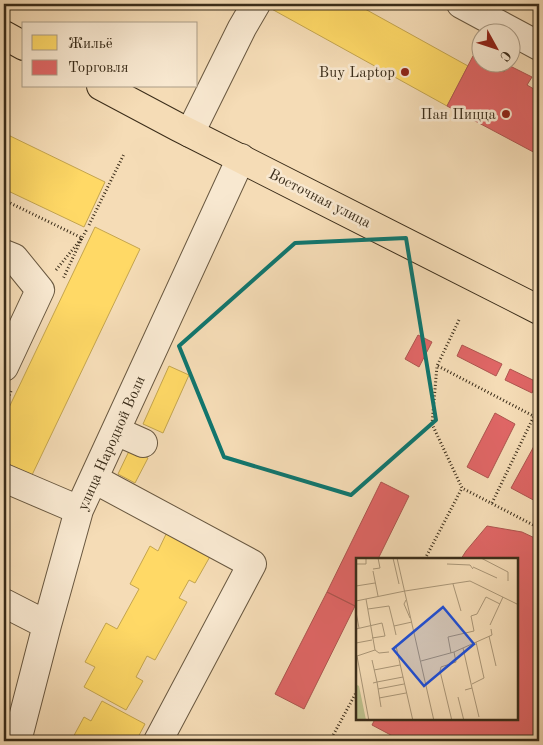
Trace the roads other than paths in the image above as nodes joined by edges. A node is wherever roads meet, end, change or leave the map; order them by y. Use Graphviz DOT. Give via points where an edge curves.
graph roads {
  1 [pos="256,4"];
  2 [pos="461,4"];
  3 [pos="4,35"];
  4 [pos="22,45"];
  5 [pos="539,46"];
  6 [pos="105,88"];
  7 [pos="190,133"];
  8 [pos="241,158"];
  9 [pos="4,254"];
  10 [pos="539,310"];
  11 [pos="4,367"];
  12 [pos="116,431"];
  13 [pos="143,443"];
  14 [pos="4,478"];
  15 [pos="94,479"];
  16 [pos="79,510"];
  17 [pos="4,603"];
  18 [pos="47,625"];
  19 [pos="16,741"];
  20 [pos="158,741"];
  1 -- 7 [label="street"];
  2 -- 5 [label="street"];
  3 -- 4 [label="main road"];
  6 -- 7 [label="main road, Восточная улица"];
  7 -- 8 [label="main road, Восточная улица"];
  8 -- 10 [label="main road, Восточная улица"];
  8 -- 12 [label="street, улица Народной Воли"];
  9 -- 11 [label="street" via="14,258 40,290"];
  12 -- 13 [label="street"];
  12 -- 15 [label="street, улица Народной Воли"];
  14 -- 16 [label="street"];
  15 -- 16 [label="street, улица Народной Воли"];
  15 -- 20 [label="street" via="252,564"];
  16 -- 18 [label="street, улица Народной Воли"];
  17 -- 18 [label="street"];
  18 -- 19 [label="street, улица Народной Воли"];
}
